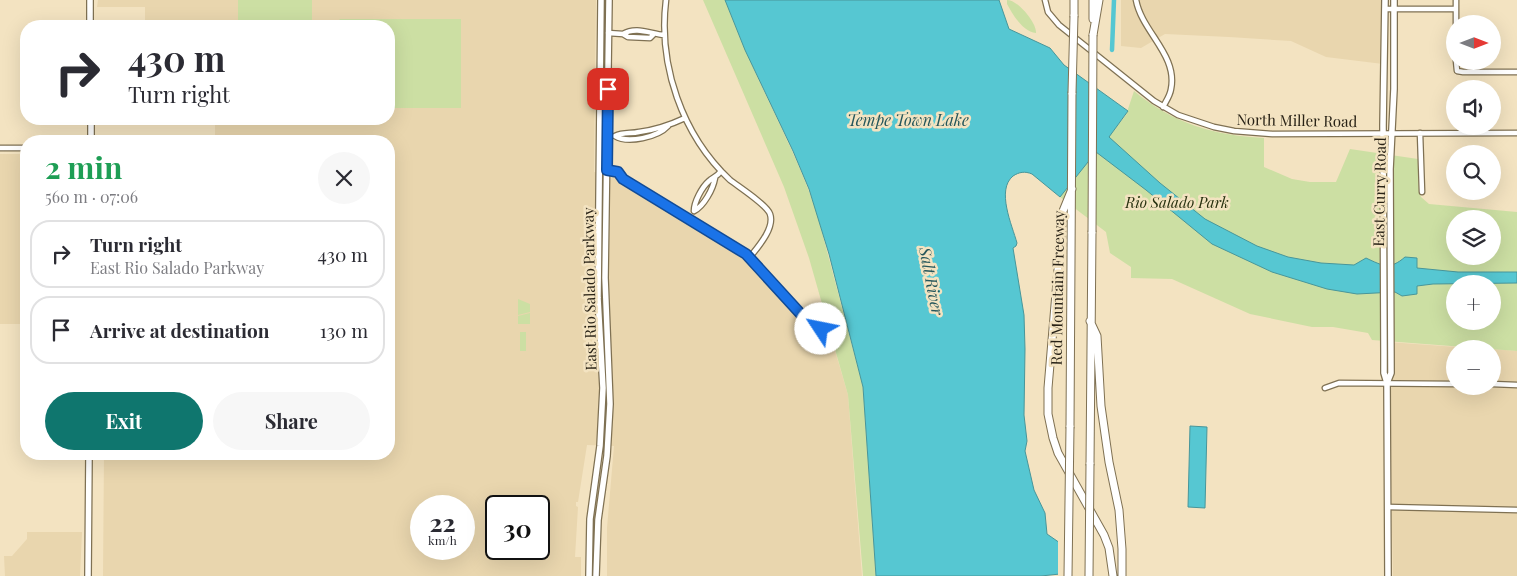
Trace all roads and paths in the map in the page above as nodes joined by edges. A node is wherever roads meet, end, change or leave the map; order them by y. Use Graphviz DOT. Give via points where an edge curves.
graph roads {
  1 [pos="90,0"];
  2 [pos="601,0"];
  3 [pos="609,0"];
  4 [pos="666,0"];
  5 [pos="1045,0"];
  6 [pos="1074,0"];
  7 [pos="1093,0"];
  8 [pos="1099,0"];
  9 [pos="1136,0"];
  10 [pos="1385,0"];
  11 [pos="1394,0"];
  12 [pos="1456,0"];
  13 [pos="1385,9"];
  14 [pos="1394,9"];
  15 [pos="1456,9"];
  16 [pos="1456,15"];
  17 [pos="90,20"];
  18 [pos="608,33"];
  19 [pos="664,34"];
  20 [pos="1093,35"];
  21 [pos="1457,70"];
  22 [pos="1517,72"];
  23 [pos="1163,107"];
  24 [pos="685,118"];
  25 [pos="1420,133"];
  26 [pos="1517,133"];
  27 [pos="1383,134"];
  28 [pos="1392,134"];
  29 [pos="599,135"];
  30 [pos="607,136"];
  31 [pos="0,148"];
  32 [pos="20,148"];
  33 [pos="607,170"];
  34 [pos="722,171"];
  35 [pos="1072,189"];
  36 [pos="1422,192"];
  37 [pos="689,219"];
  38 [pos="750,257"];
  39 [pos="1387,260"];
  40 [pos="1090,321"];
  41 [pos="812,324"];
  42 [pos="1387,383"];
  43 [pos="1446,384"];
  44 [pos="1501,384"];
  45 [pos="1517,385"];
  46 [pos="1325,388"];
  47 [pos="89,460"];
  48 [pos="1388,506"];
  49 [pos="1517,510"];
  50 [pos="88,576"];
  51 [pos="589,576"];
  52 [pos="596,576"];
  53 [pos="1068,576"];
  54 [pos="1089,576"];
  55 [pos="1113,576"];
  56 [pos="1122,576"];
  57 [pos="1388,576"];
  1 -- 17 [label="main road"];
  2 -- 29 [label="main road, East Rio Salado Parkway"];
  3 -- 18 [label="main road, East Rio Salado Parkway"];
  4 -- 19 [label="street"];
  5 -- 23 [label="street, North Miller Road" via="1052,18"];
  6 -- 35 [label="highway, Red Mountain Freeway, bridge"];
  7 -- 20 [label="highway"];
  8 -- 20 [label="highway"];
  9 -- 23 [label="street" via="1145,24 1172,71 1171,92"];
  10 -- 13 [label="main road, East Curry Road"];
  11 -- 14 [label="main road, East Curry Road"];
  12 -- 15 [label="street"];
  13 -- 14 [label="street"];
  13 -- 27 [label="main road, East Curry Road"];
  14 -- 15 [label="street"];
  14 -- 28 [label="main road, East Curry Road"];
  15 -- 16 [label="street"];
  18 -- 19 [label="street" via="650,31"];
  18 -- 30 [label="main road, East Rio Salado Parkway"];
  19 -- 24 [label="street" via="670,77"];
  20 -- 40 [label="highway, bridge"];
  21 -- 22 [label="street"];
  23 -- 27 [label="street, North Miller Road" via="1196,122 1234,131"];
  24 -- 30 [label="street" via="668,126"];
  24 -- 34 [label="street"];
  25 -- 26 [label="street, North Miller Road"];
  25 -- 28 [label="street, North Miller Road"];
  25 -- 36 [label="street"];
  27 -- 28 [label="street, North Miller Road"];
  27 -- 39 [label="main road, East Curry Road"];
  28 -- 39 [label="main road, East Curry Road"];
  29 -- 30 [label="street"];
  29 -- 51 [label="main road, East Rio Salado Parkway" via="598,298 603,397 590,519"];
  30 -- 33 [label="main road, East Rio Salado Parkway"];
  31 -- 32 [label="street"];
  33 -- 37 [label="street" via="618,172 623,179"];
  33 -- 52 [label="main road, East Rio Salado Parkway" via="606,297 610,404 598,520"];
  34 -- 37 [label="street"];
  34 -- 38 [label="street" via="770,214 770,227"];
  35 -- 53 [label="highway, Red Mountain Freeway, bridge"];
  35 -- 55 [label="highway" via="1063,211 1048,414 1058,453 1104,535"];
  37 -- 38 [label="street"];
  38 -- 41 [label="street"];
  39 -- 42 [label="main road, East Curry Road" via="1384,373"];
  40 -- 54 [label="highway, bridge"];
  40 -- 56 [label="highway" via="1097,336 1101,406 1119,510"];
  42 -- 43 [label="street"];
  42 -- 46 [label="street" via="1339,383"];
  42 -- 48 [label="main road, East Curry Road"];
  44 -- 45 [label="street"];
  47 -- 50 [label="main road"];
  48 -- 49 [label="street"];
  48 -- 57 [label="main road, East Curry Road"];
}
